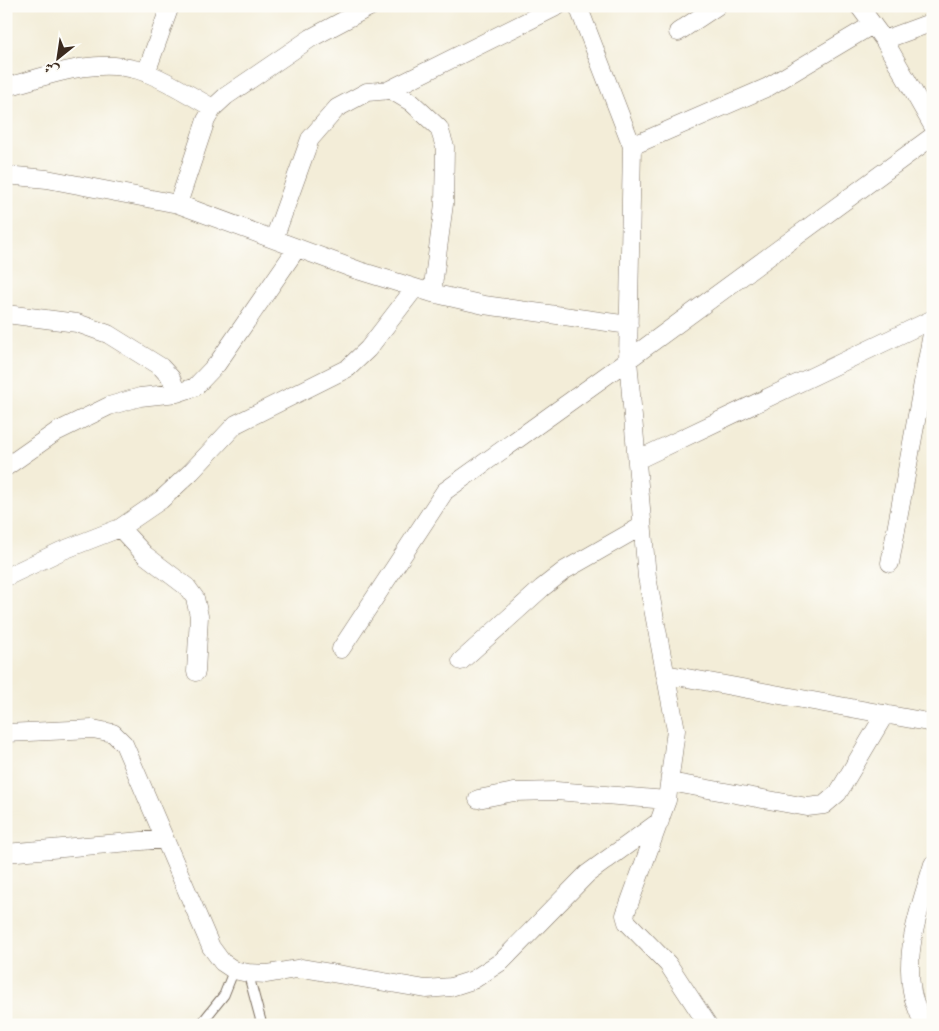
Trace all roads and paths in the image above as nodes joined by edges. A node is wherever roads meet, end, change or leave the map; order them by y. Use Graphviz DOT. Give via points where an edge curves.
graph roads {
  1 [pos="170,6"];
  2 [pos="371,6"];
  3 [pos="558,6"];
  4 [pos="578,6"];
  5 [pos="717,6"];
  6 [pos="859,6"];
  7 [pos="344,13"];
  8 [pos="933,22"];
  9 [pos="872,25"];
  10 [pos="678,32"];
  11 [pos="884,40"];
  12 [pos="146,73"];
  13 [pos="6,87"];
  14 [pos="389,90"];
  15 [pos="213,108"];
  16 [pos="933,126"];
  17 [pos="933,136"];
  18 [pos="632,146"];
  19 [pos="6,175"];
  20 [pos="178,204"];
  21 [pos="274,240"];
  22 [pos="297,248"];
  23 [pos="415,288"];
  24 [pos="432,294"];
  25 [pos="6,314"];
  26 [pos="933,319"];
  27 [pos="629,325"];
  28 [pos="933,328"];
  29 [pos="628,360"];
  30 [pos="177,393"];
  31 [pos="637,460"];
  32 [pos="6,466"];
  33 [pos="642,526"];
  34 [pos="120,528"];
  35 [pos="890,563"];
  36 [pos="6,577"];
  37 [pos="341,649"];
  38 [pos="461,661"];
  39 [pos="196,672"];
  40 [pos="665,674"];
  41 [pos="886,714"];
  42 [pos="933,723"];
  43 [pos="6,733"];
  44 [pos="670,782"];
  45 [pos="478,798"];
  46 [pos="667,800"];
  47 [pos="660,821"];
  48 [pos="164,839"];
  49 [pos="6,853"];
  50 [pos="933,864"];
  51 [pos="241,971"];
  52 [pos="200,1025"];
  53 [pos="262,1025"];
  54 [pos="708,1025"];
  55 [pos="923,1025"];
  1 -- 12 [label="street"];
  2 -- 7 [label="street"];
  3 -- 14 [label="street"];
  4 -- 18 [label="street"];
  5 -- 10 [label="street"];
  6 -- 9 [label="street"];
  7 -- 15 [label="street"];
  8 -- 11 [label="street"];
  9 -- 11 [label="street"];
  9 -- 18 [label="street" via="768,86"];
  11 -- 16 [label="street"];
  12 -- 13 [label="street" via="112,65 79,68"];
  12 -- 15 [label="street"];
  14 -- 21 [label="street" via="367,92 337,108 310,139"];
  14 -- 24 [label="street" via="412,102 440,128 446,147 444,204"];
  15 -- 20 [label="street"];
  17 -- 29 [label="street"];
  18 -- 27 [label="street"];
  19 -- 20 [label="street" via="48,179"];
  20 -- 21 [label="street"];
  21 -- 22 [label="street"];
  22 -- 23 [label="street"];
  22 -- 30 [label="street" via="217,364 195,387"];
  23 -- 24 [label="street"];
  23 -- 34 [label="street" via="368,349 348,368 236,424 173,489"];
  24 -- 27 [label="street" via="484,305"];
  25 -- 30 [label="street" via="77,323 108,334 161,367 171,378"];
  26 -- 31 [label="street"];
  27 -- 29 [label="street"];
  28 -- 35 [label="street"];
  29 -- 31 [label="street"];
  29 -- 37 [label="street" via="445,491"];
  30 -- 32 [label="street" via="140,397 109,406 56,432"];
  31 -- 33 [label="street"];
  33 -- 38 [label="street" via="565,570"];
  33 -- 40 [label="street" via="646,576"];
  34 -- 36 [label="street"];
  34 -- 39 [label="street" via="145,555 187,587 195,598 200,616"];
  40 -- 41 [label="street"];
  40 -- 44 [label="street" via="676,730"];
  41 -- 42 [label="street"];
  41 -- 44 [label="street" via="838,793 824,805 807,807"];
  43 -- 48 [label="street" via="93,729 113,733 124,744"];
  44 -- 46 [label="street"];
  45 -- 46 [label="street" via="514,792 556,791"];
  46 -- 47 [label="street"];
  47 -- 51 [label="street" via="587,874 502,961 473,980 451,987 426,989 302,968 267,974"];
  47 -- 54 [label="street" via="624,915 668,964"];
  48 -- 49 [label="street"];
  48 -- 51 [label="street" via="211,947 222,962"];
  50 -- 55 [label="street" via="914,926 910,953 912,992"];
  51 -- 52 [label="lane"];
  51 -- 53 [label="lane"];
}
